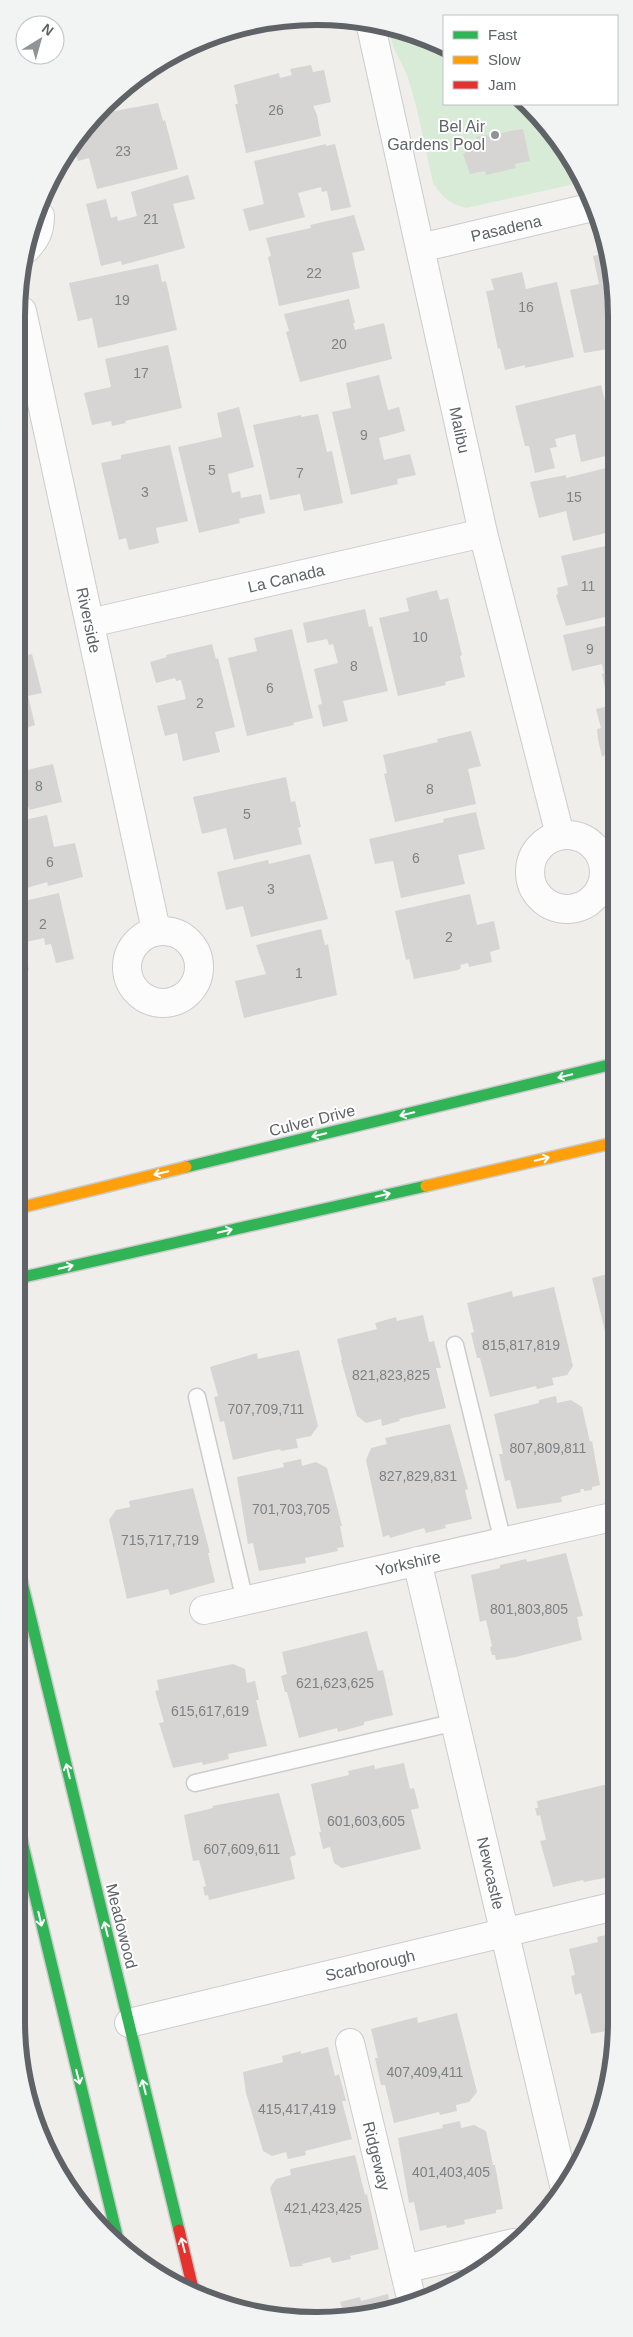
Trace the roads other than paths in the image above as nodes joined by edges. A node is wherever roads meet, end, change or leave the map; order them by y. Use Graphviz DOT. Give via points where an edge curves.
graph roads {
  1 [pos="372,31"];
  2 [pos="587,208"];
  3 [pos="420,248"];
  4 [pos="25,325"];
  5 [pos="483,533"];
  6 [pos="90,624"];
  7 [pos="560,836"];
  8 [pos="156,930"];
  9 [pos="608,1065"];
  10 [pos="608,1144"];
  11 [pos="25,1207"];
  12 [pos="25,1277"];
  13 [pos="455,1345"];
  14 [pos="197,1397"];
  15 [pos="608,1518"];
  16 [pos="503,1542"];
  17 [pos="417,1561"];
  18 [pos="25,1595"];
  19 [pos="246,1601"];
  20 [pos="204,1610"];
  21 [pos="456,1722"];
  22 [pos="196,1783"];
  23 [pos="25,1853"];
  24 [pos="608,1908"];
  25 [pos="505,1934"];
  26 [pos="129,2023"];
  27 [pos="350,2043"];
  28 [pos="562,2177"];
  29 [pos="116,2233"];
  30 [pos="502,2246"];
  31 [pos="404,2269"];
  32 [pos="192,2284"];
  33 [pos="411,2297"];
  1 -- 3 [label="street, Malibu"];
  2 -- 3 [label="street, Pasadena"];
  3 -- 5 [label="street, Malibu"];
  4 -- 6 [label="street, Riverside"];
  5 -- 6 [label="street, La Canada"];
  5 -- 7 [label="street, Malibu"];
  6 -- 8 [label="street, Riverside"];
  9 -- 11 [label="main road, Culver Drive, one-way"];
  12 -- 10 [label="main road, one-way"];
  13 -- 16 [label="lane"];
  14 -- 19 [label="lane"];
  15 -- 16 [label="street, Yorkshire"];
  16 -- 17 [label="street, Yorkshire"];
  17 -- 19 [label="street, Yorkshire"];
  17 -- 21 [label="street, Newcastle"];
  26 -- 18 [label="main road, Meadowood, one-way"];
  19 -- 20 [label="street, Yorkshire"];
  21 -- 22 [label="lane"];
  21 -- 25 [label="street, Newcastle"];
  23 -- 29 [label="main road, one-way"];
  24 -- 25 [label="street, Scarborough"];
  25 -- 26 [label="street, Scarborough"];
  25 -- 28 [label="street, Newcastle"];
  32 -- 26 [label="main road, Meadowood, one-way"];
  27 -- 31 [label="street, Ridgeway"];
  30 -- 31 [label="street"];
  31 -- 33 [label="street, Ridgeway"];
}
